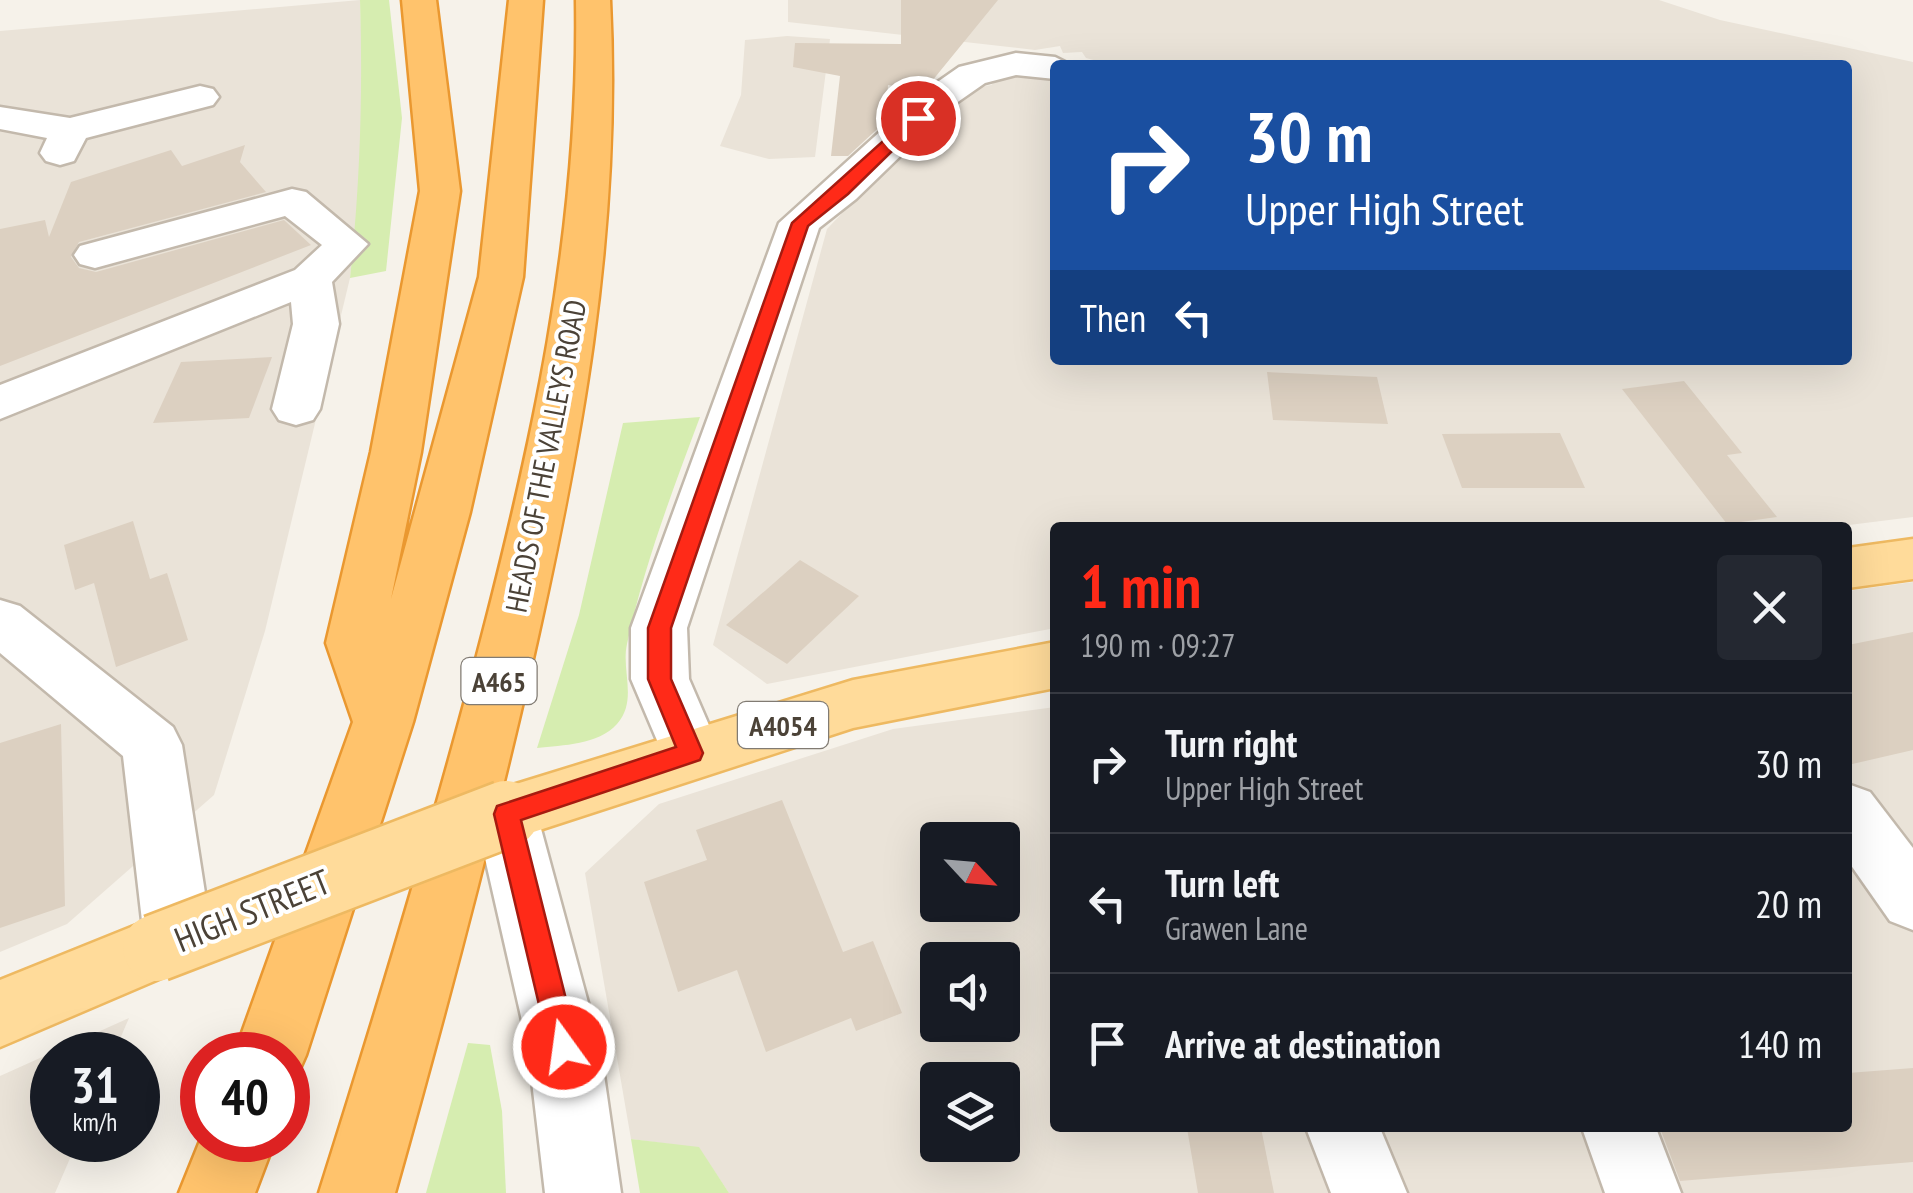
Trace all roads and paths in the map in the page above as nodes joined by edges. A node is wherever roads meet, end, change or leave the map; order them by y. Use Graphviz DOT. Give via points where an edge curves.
graph roads {
  1 [pos="419,0"];
  2 [pos="594,10"];
  3 [pos="525,12"];
  4 [pos="629,53"];
  5 [pos="1050,67"];
  6 [pos="200,96"];
  7 [pos="0,118"];
  8 [pos="596,160"];
  9 [pos="95,255"];
  10 [pos="310,279"];
  11 [pos="0,403"];
  12 [pos="296,409"];
  13 [pos="1913,559"];
  14 [pos="1852,567"];
  15 [pos="0,621"];
  16 [pos="1050,666"];
  17 [pos="383,722"];
  18 [pos="691,753"];
  19 [pos="1852,817"];
  20 [pos="512,819"];
  21 [pos="1913,900"];
  22 [pos="169,929"];
  23 [pos="0,1014"];
  24 [pos="278,1032"];
  25 [pos="1345,1132"];
  26 [pos="1620,1132"];
  27 [pos="229,1162"];
  28 [pos="217,1193"];
  29 [pos="357,1193"];
  30 [pos="583,1193"];
  31 [pos="1369,1193"];
  32 [pos="1643,1193"];
  1 -- 17 [label="highway" via="440,190 396,452 354,643"];
  2 -- 8 [label="highway, HEADS OF THE VALLEYS ROAD / A465"];
  3 -- 17 [label="highway" via="502,278"];
  4 -- 8 [label="highway" via="626,125"];
  5 -- 18 [label="street" via="1016,64 972,76 800,223 659,628 660,679"];
  6 -- 7 [label="street" via="65,141"];
  8 -- 29 [label="highway, HEADS OF THE VALLEYS ROAD / A465" via="544,495 491,714"];
  9 -- 10 [label="street" via="292,201 347,244"];
  10 -- 11 [label="street"];
  10 -- 12 [label="street" via="316,324"];
  13 -- 14 [label="main road"];
  15 -- 22 [label="street" via="152,745"];
  16 -- 18 [label="main road, A4054" via="853,704"];
  17 -- 24 [label="highway"];
  18 -- 20 [label="main road, A4054"];
  19 -- 21 [label="street"];
  20 -- 22 [label="main road, HIGH STREET / A4054, bridge"];
  20 -- 30 [label="street" via="564,1047"];
  22 -- 23 [label="main road, HIGH STREET / A4054"];
  25 -- 31 [label="street"];
  26 -- 32 [label="street"];
  27 -- 28 [label="highway"];
}
